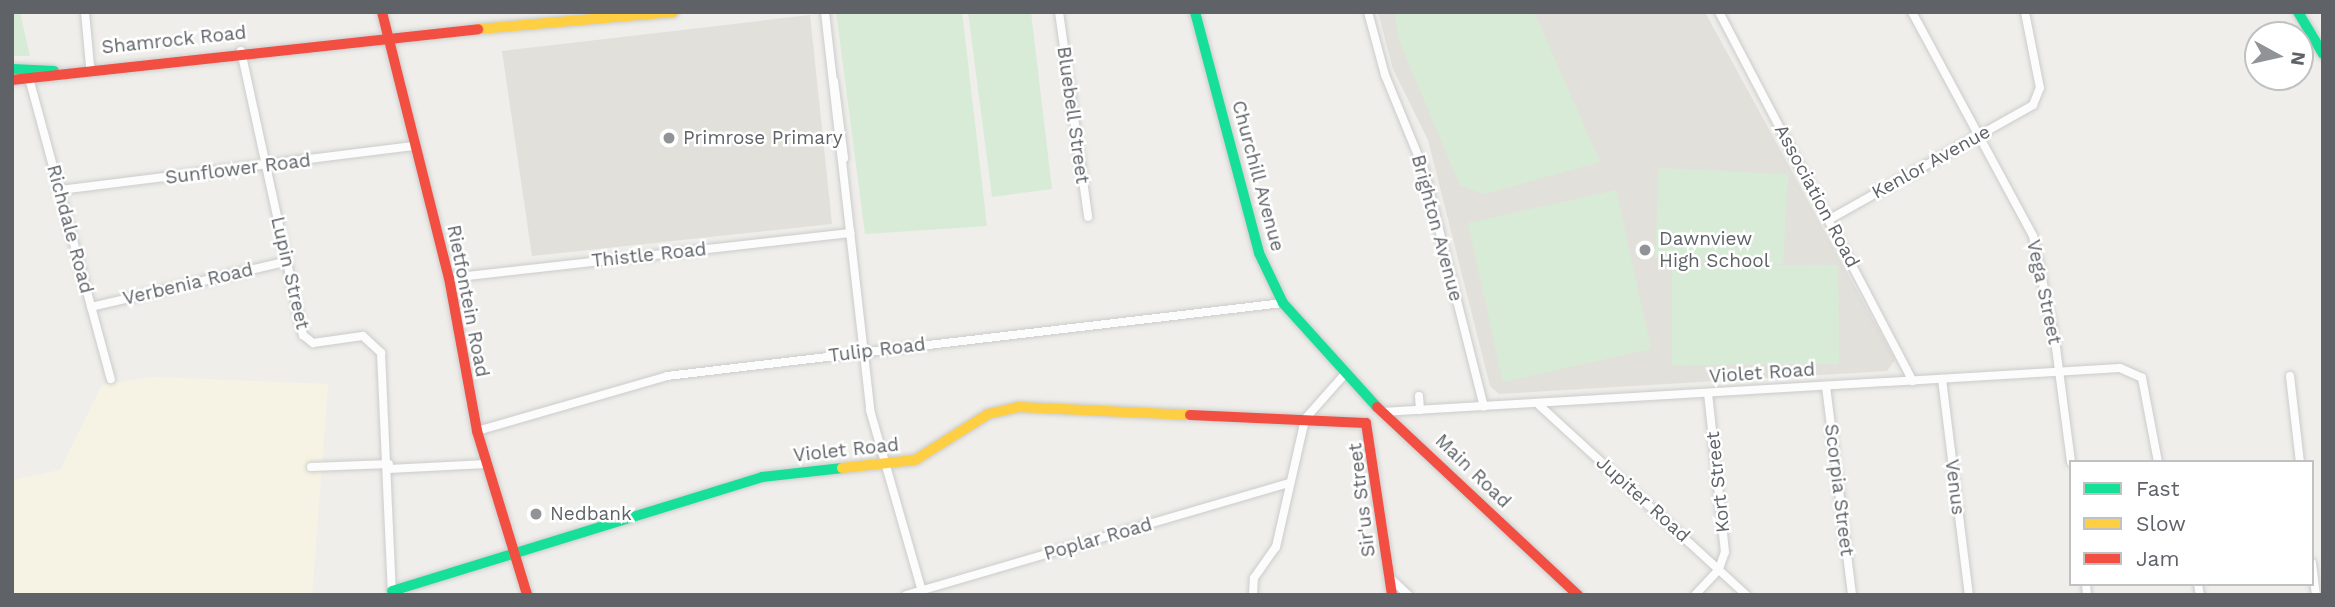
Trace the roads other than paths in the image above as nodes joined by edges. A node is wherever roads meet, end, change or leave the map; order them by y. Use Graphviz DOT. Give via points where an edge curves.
graph roads {
  1 [pos="85,12"];
  2 [pos="383,12"];
  3 [pos="674,12"];
  4 [pos="825,12"];
  5 [pos="1059,12"];
  6 [pos="1195,12"];
  7 [pos="1368,12"];
  8 [pos="1718,12"];
  9 [pos="1912,12"];
  10 [pos="2025,12"];
  11 [pos="2298,12"];
  12 [pos="386,36"];
  13 [pos="240,51"];
  14 [pos="2323,54"];
  15 [pos="90,66"];
  16 [pos="12,69"];
  17 [pos="54,71"];
  18 [pos="29,78"];
  19 [pos="12,80"];
  20 [pos="1980,135"];
  21 [pos="415,146"];
  22 [pos="266,167"];
  23 [pos="60,190"];
  24 [pos="1088,217"];
  25 [pos="1830,219"];
  26 [pos="850,233"];
  27 [pos="285,262"];
  28 [pos="449,278"];
  29 [pos="1283,303"];
  30 [pos="92,307"];
  31 [pos="863,352"];
  32 [pos="2060,372"];
  33 [pos="1343,376"];
  34 [pos="2290,376"];
  35 [pos="111,379"];
  36 [pos="1942,379"];
  37 [pos="1913,381"];
  38 [pos="1826,386"];
  39 [pos="1708,394"];
  40 [pos="1419,396"];
  41 [pos="1539,405"];
  42 [pos="1484,407"];
  43 [pos="1420,410"];
  44 [pos="1382,412"];
  45 [pos="1305,419"];
  46 [pos="477,431"];
  47 [pos="2071,460"];
  48 [pos="2158,460"];
  49 [pos="2300,460"];
  50 [pos="486,464"];
  51 [pos="389,466"];
  52 [pos="885,466"];
  53 [pos="311,467"];
  54 [pos="1289,483"];
  55 [pos="514,553"];
  56 [pos="1720,569"];
  57 [pos="2314,573"];
  58 [pos="1390,577"];
  59 [pos="923,592"];
  60 [pos="2318,592"];
  61 [pos="392,593"];
  62 [pos="527,595"];
  63 [pos="906,595"];
  64 [pos="1253,595"];
  65 [pos="1392,595"];
  66 [pos="1408,595"];
  67 [pos="1577,595"];
  68 [pos="1695,595"];
  69 [pos="1746,595"];
  70 [pos="1852,595"];
  71 [pos="1969,595"];
  1 -- 15 [label="street"];
  2 -- 12 [label="street, Rietfontein Road"];
  3 -- 12 [label="street, Shamrock Road"];
  4 -- 26 [label="street"];
  5 -- 24 [label="street, Bluebell Street"];
  6 -- 29 [label="street, Churchill Avenue" via="1259,253"];
  7 -- 42 [label="street, Brighton Avenue" via="1424,170"];
  8 -- 25 [label="street, Association Road"];
  9 -- 20 [label="street, Vega Street"];
  10 -- 20 [label="street, Kenlor Avenue" via="2040,88 2033,105"];
  11 -- 14 [label="street"];
  12 -- 13 [label="street, Shamrock Road"];
  12 -- 21 [label="street, Rietfontein Road"];
  13 -- 15 [label="street, Shamrock Road"];
  13 -- 22 [label="street, Lupin Street"];
  15 -- 17 [label="street, Shamrock Road"];
  16 -- 17 [label="street, Shamrock Road"];
  17 -- 18 [label="street, Shamrock Road"];
  18 -- 19 [label="street, Shamrock Road"];
  18 -- 23 [label="street, Richdale Road"];
  20 -- 25 [label="street, Kenlor Avenue"];
  20 -- 32 [label="street, Vega Street" via="2033,236"];
  21 -- 22 [label="street, Sunflower Road"];
  21 -- 28 [label="street, Rietfontein Road"];
  22 -- 23 [label="street, Sunflower Road"];
  22 -- 27 [label="street, Lupin Street"];
  23 -- 30 [label="street, Richdale Road"];
  25 -- 37 [label="street, Association Road"];
  26 -- 28 [label="street, Thistle Road"];
  26 -- 31 [label="street"];
  27 -- 30 [label="street, Verbenia Road"];
  27 -- 51 [label="street, Lupin Street" via="306,339 356,334 377,345"];
  28 -- 46 [label="street, Rietfontein Road"];
  29 -- 31 [label="street, Tulip Road"];
  29 -- 33 [label="street, Churchill Avenue"];
  30 -- 35 [label="street, Richdale Road"];
  31 -- 46 [label="street, Tulip Road" via="667,376"];
  31 -- 52 [label="street"];
  32 -- 36 [label="street, Violet Road"];
  32 -- 47 [label="street, Vega Street"];
  32 -- 48 [label="street, Violet Road" via="2120,368 2141,378"];
  33 -- 44 [label="street, Main Road"];
  33 -- 45 [label="street"];
  34 -- 49 [label="street"];
  36 -- 37 [label="street, Violet Road"];
  36 -- 71 [label="street, Venus"];
  37 -- 38 [label="street, Violet Road"];
  38 -- 39 [label="street, Violet Road"];
  38 -- 70 [label="street, Scorpia Street"];
  39 -- 41 [label="street, Violet Road"];
  39 -- 56 [label="street, Kort Street" via="1725,548"];
  40 -- 43 [label="street"];
  41 -- 42 [label="street, Violet Road"];
  41 -- 56 [label="street, Jupiter Road"];
  42 -- 43 [label="street, Violet Road"];
  43 -- 44 [label="street, Violet Road"];
  44 -- 67 [label="street, Main Road"];
  45 -- 52 [label="street, Violet Road" via="1018,407 988,414 927,455"];
  45 -- 54 [label="street"];
  45 -- 58 [label="street, Sir'us Street" via="1369,425"];
  46 -- 50 [label="street, Rietfontein Road"];
  50 -- 51 [label="street"];
  50 -- 55 [label="street, Rietfontein Road"];
  51 -- 53 [label="street"];
  51 -- 61 [label="street, Lupin Street"];
  52 -- 55 [label="street, Violet Road" via="762,477"];
  52 -- 59 [label="street"];
  54 -- 59 [label="street, Poplar Road"];
  54 -- 64 [label="street" via="1276,547 1254,578"];
  55 -- 61 [label="street, Violet Road"];
  55 -- 62 [label="street, Rietfontein Road"];
  56 -- 68 [label="street"];
  56 -- 69 [label="street, Jupiter Road"];
  57 -- 60 [label="street"];
  58 -- 65 [label="street, Sir'us Street"];
  58 -- 66 [label="street"];
  59 -- 63 [label="street, Poplar Road"];
}
